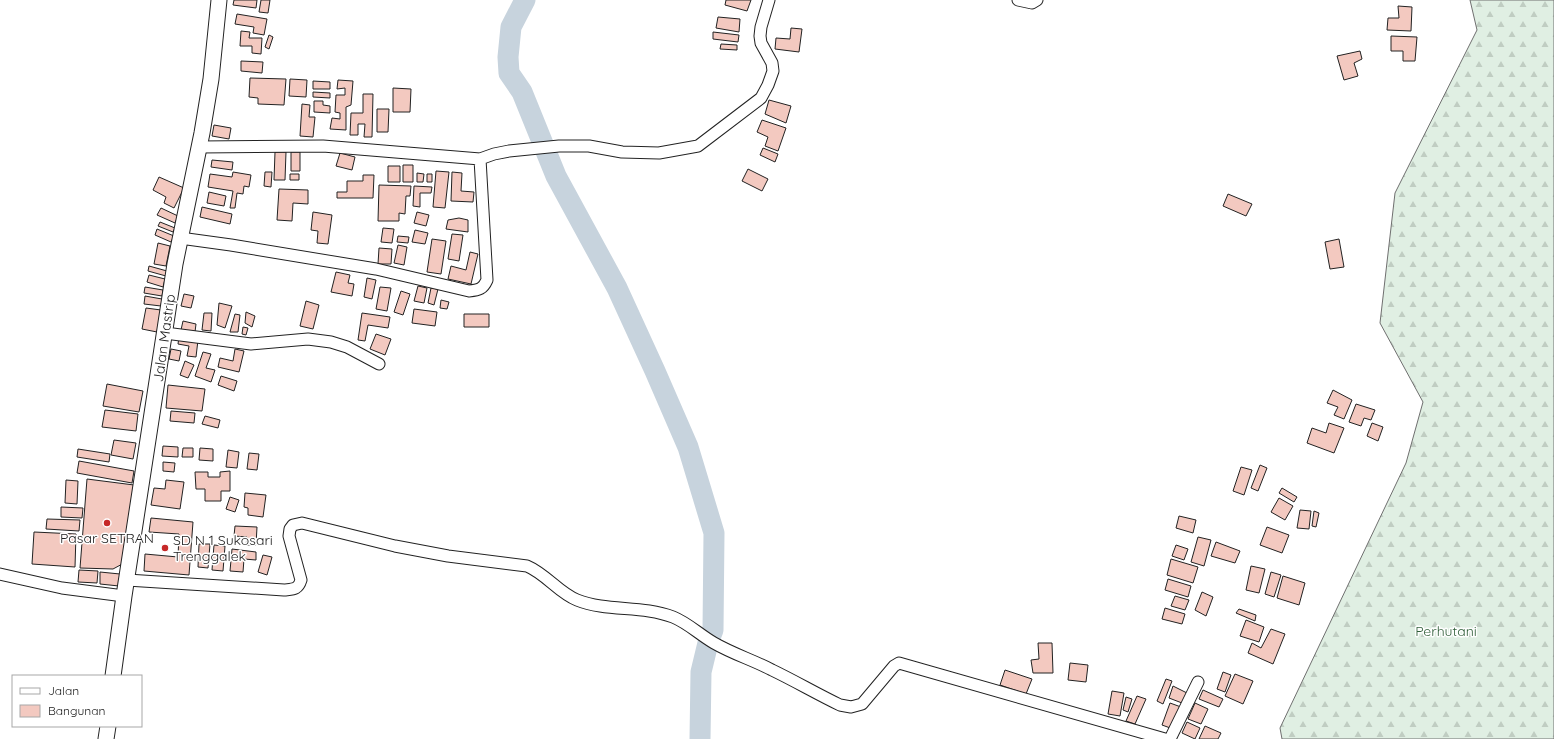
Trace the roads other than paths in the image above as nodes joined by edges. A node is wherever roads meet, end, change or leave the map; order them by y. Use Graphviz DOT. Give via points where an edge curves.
graph roads {
  1 [pos="219,0"];
  2 [pos="769,0"];
  3 [pos="1018,0"];
  4 [pos="1037,0"];
  5 [pos="199,147"];
  6 [pos="480,159"];
  7 [pos="180,238"];
  8 [pos="165,333"];
  9 [pos="379,364"];
  10 [pos="0,574"];
  11 [pos="127,580"];
  12 [pos="124,596"];
  13 [pos="113,675"];
  14 [pos="1198,682"];
  15 [pos="108,727"];
  16 [pos="106,739"];
  17 [pos="1165,739"];
  18 [pos="1170,739"];
  1 -- 5 [label="main road, Jalan Mastrip" via="211,79"];
  2 -- 6 [label="street" via="760,36 772,63 768,85 760,98 698,146 659,153 622,152 589,146 559,146 509,151"];
  3 -- 4 [label="street" via="1032,3"];
  5 -- 6 [label="street" via="323,146"];
  5 -- 7 [label="main road, Jalan Mastrip"];
  6 -- 7 [label="street" via="487,280 480,290 460,290 376,269"];
  7 -- 8 [label="main road, Jalan Mastrip"];
  8 -- 9 [label="street" via="251,344 308,339 331,342 348,347"];
  8 -- 11 [label="main road, Jalan Mastrip"];
  10 -- 12 [label="street" via="62,588"];
  11 -- 12 [label="main road, Jalan Mastrip"];
  11 -- 17 [label="street" via="295,589 301,580 289,536 293,525 302,523 395,546 448,556 528,566 569,596 588,604 639,608 673,617 710,640 840,705 851,707 862,704 899,663"];
  12 -- 13 [label="main road, Jalan Mastrip"];
  14 -- 18 [label="street"];
  15 -- 16 [label="main road"];
}
